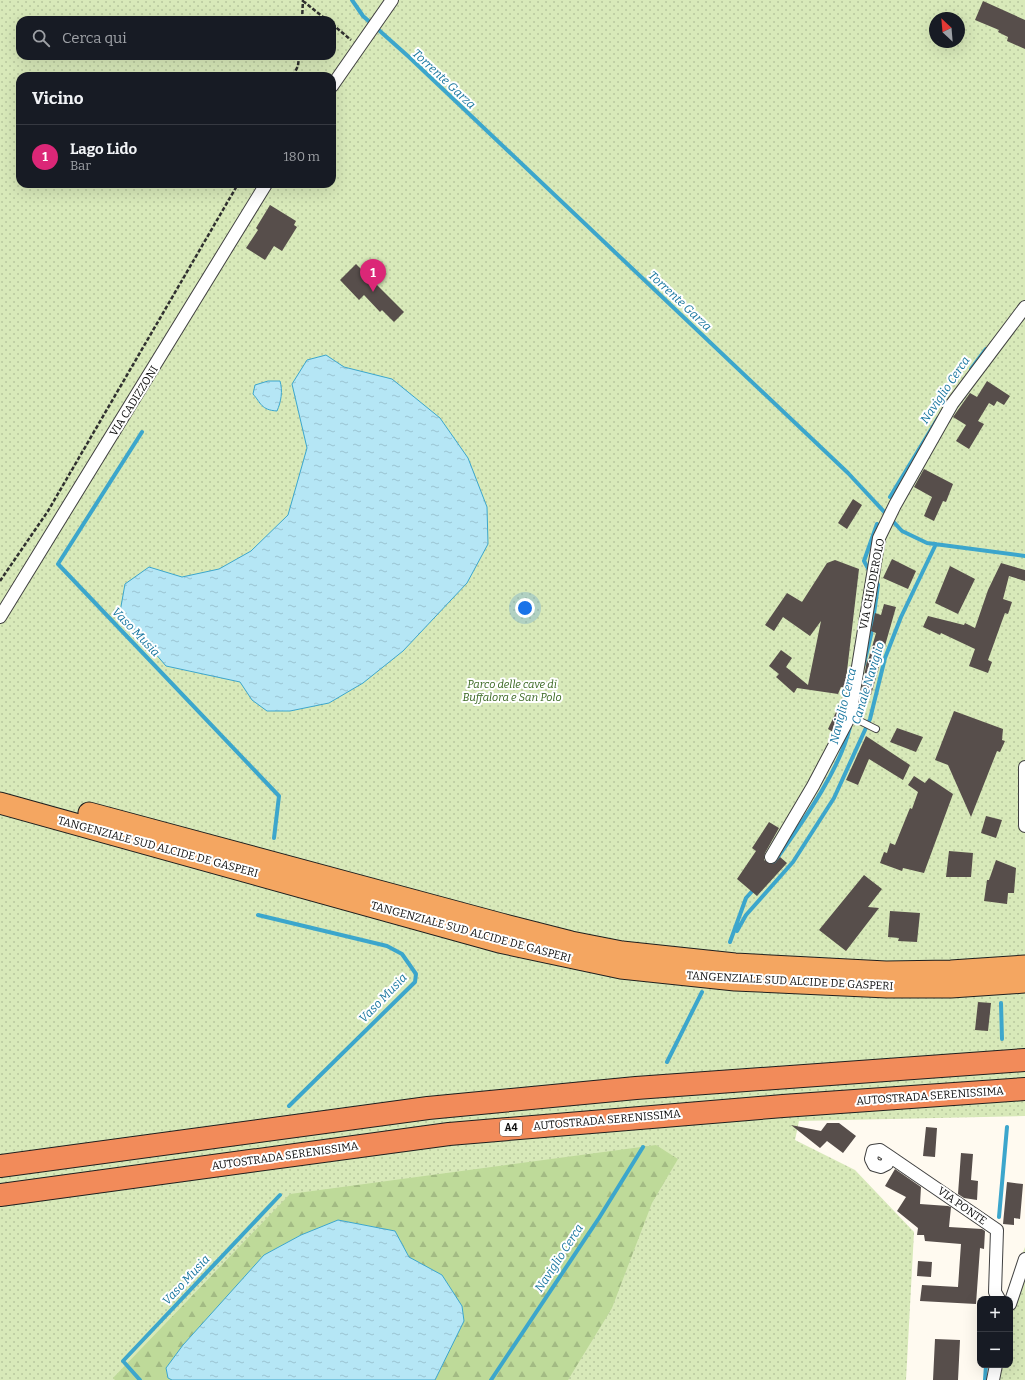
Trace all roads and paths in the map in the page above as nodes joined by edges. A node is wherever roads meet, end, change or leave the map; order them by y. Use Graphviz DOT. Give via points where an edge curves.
graph roads {
  1 [pos="303,0"];
  2 [pos="392,0"];
  3 [pos="302,16"];
  4 [pos="322,16"];
  5 [pos="336,27"];
  6 [pos="359,47"];
  7 [pos="299,60"];
  8 [pos="295,72"];
  9 [pos="336,80"];
  10 [pos="236,188"];
  11 [pos="264,188"];
  12 [pos="1025,307"];
  13 [pos="0,581"];
  14 [pos="0,616"];
  15 [pos="850,716"];
  16 [pos="876,729"];
  17 [pos="1025,767"];
  18 [pos="0,789"];
  19 [pos="0,803"];
  20 [pos="1025,826"];
  21 [pos="772,857"];
  22 [pos="1025,966"];
  23 [pos="1025,982"];
  24 [pos="1025,1060"];
  25 [pos="1025,1089"];
  26 [pos="889,1156"];
  27 [pos="0,1166"];
  28 [pos="0,1195"];
  29 [pos="1025,1259"];
  30 [pos="997,1296"];
  31 [pos="1013,1296"];
  32 [pos="995,1368"];
  33 [pos="993,1380"];
  1 -- 3 [label="path"];
  1 -- 4 [label="path"];
  2 -- 6 [label="street"];
  5 -- 6 [label="path"];
  6 -- 9 [label="street"];
  7 -- 8 [label="path"];
  10 -- 13 [label="path" via="48,511"];
  11 -- 14 [label="street, VIA CADIZZONI"];
  12 -- 15 [label="street, VIA CHIODEROLO" via="952,404 894,505 879,538"];
  15 -- 16 [label="lane"];
  15 -- 21 [label="street, VIA CHIODEROLO"];
  17 -- 20 [label="street"];
  18 -- 22 [label="highway, TANGENZIALE SUD ALCIDE DE GASPERI" via="501,924 622,952 736,964 886,972"];
  19 -- 23 [label="highway, TANGENZIALE SUD ALCIDE DE GASPERI" via="499,942 621,968 735,980 887,987 951,987"];
  24 -- 27 [label="highway" via="636,1088 428,1108"];
  25 -- 28 [label="highway, AUTOSTRADA SERENISSIMA / A4" via="449,1134"];
  26 -- 30 [label="street, VIA PONTE" via="997,1230 995,1292"];
  29 -- 31 [label="street"];
  32 -- 33 [label="street"];
}
